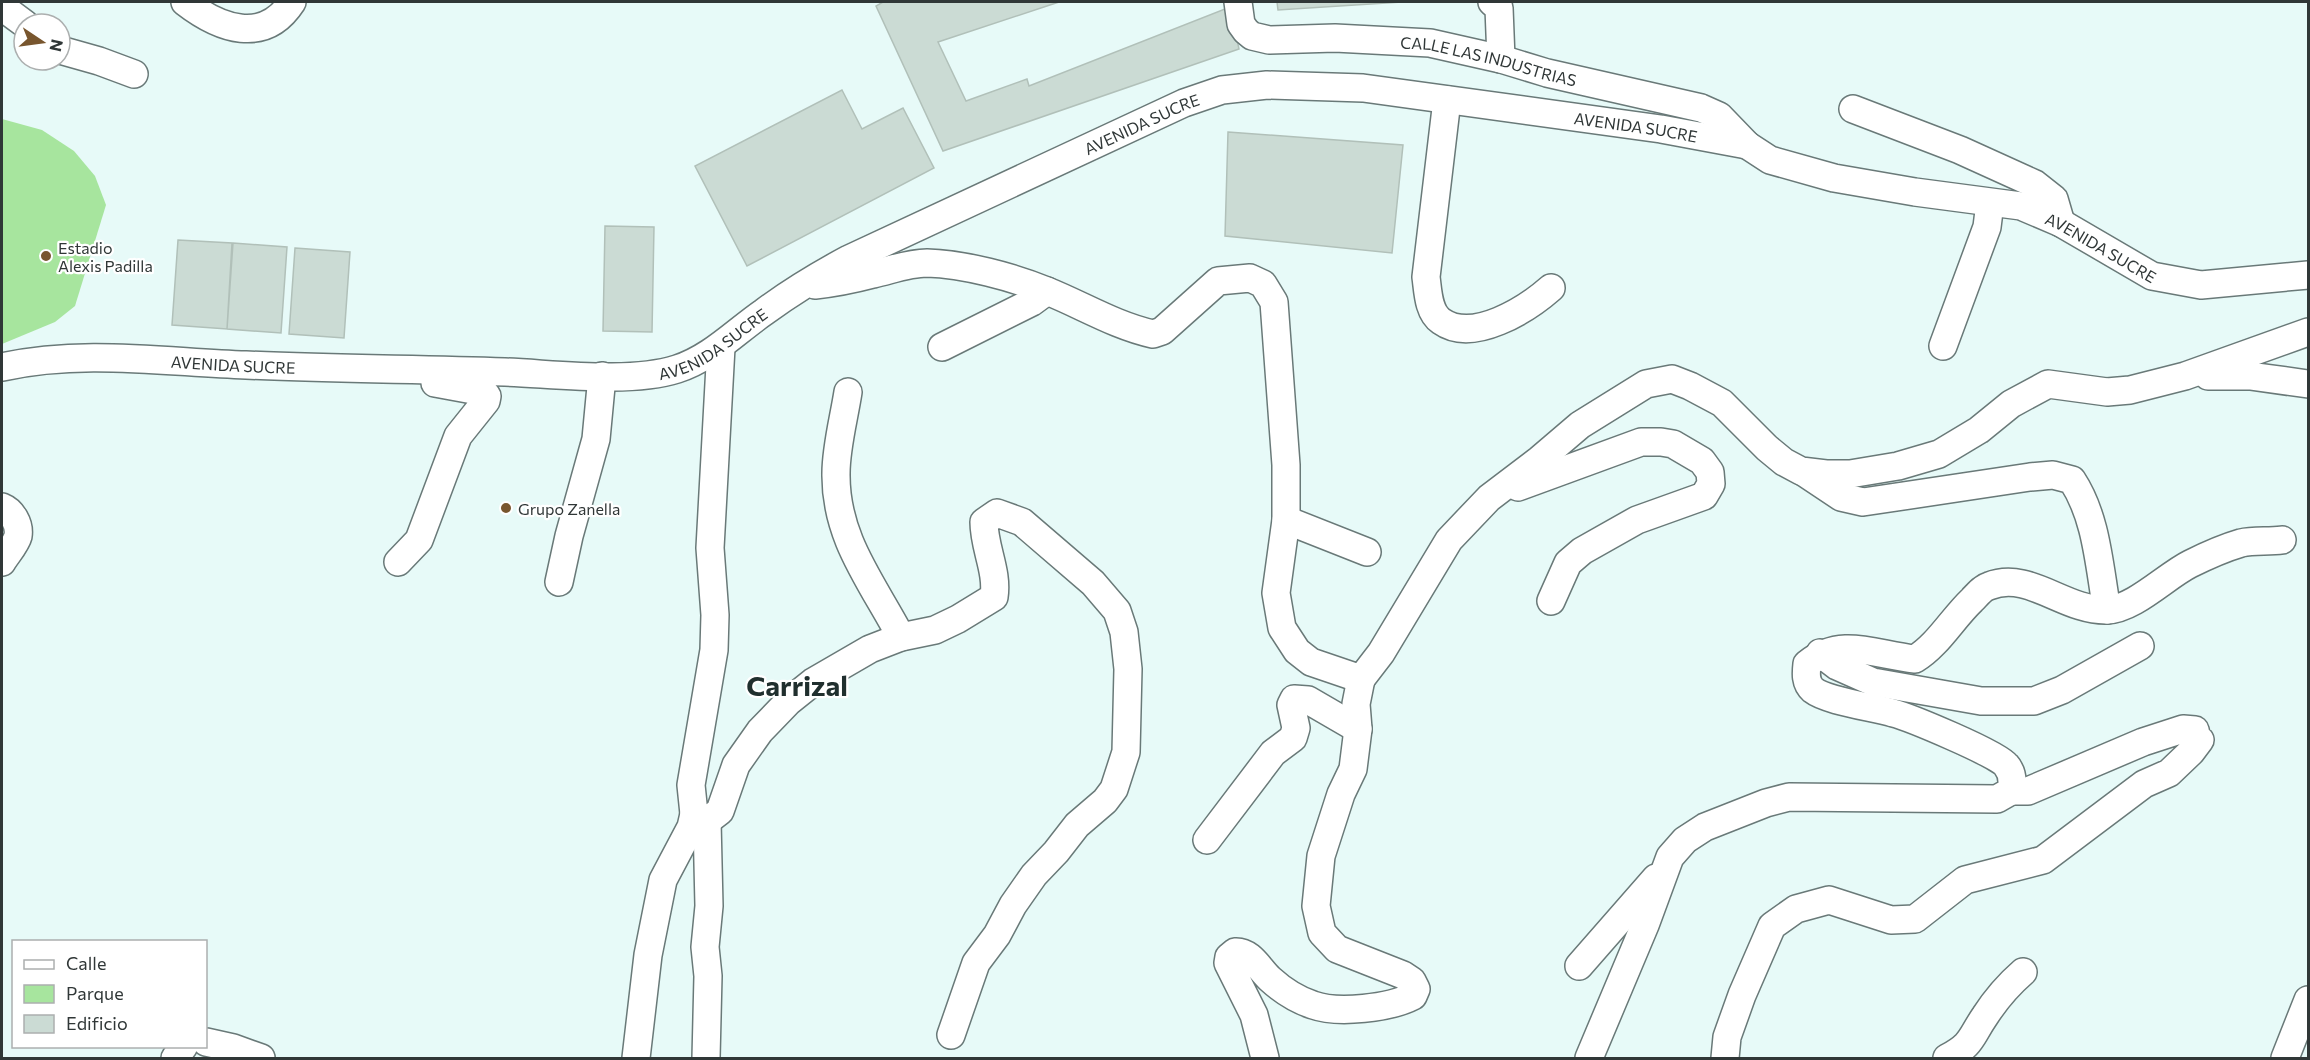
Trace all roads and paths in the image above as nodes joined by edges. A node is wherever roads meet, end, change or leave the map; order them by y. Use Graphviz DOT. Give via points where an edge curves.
graph roads {
  1 [pos="186,2"];
  2 [pos="292,2"];
  3 [pos="1238,2"];
  4 [pos="1492,2"];
  5 [pos="72,53"];
  6 [pos="1501,59"];
  7 [pos="134,74"];
  8 [pos="1447,100"];
  9 [pos="1853,109"];
  10 [pos="1747,145"];
  11 [pos="1990,203"];
  12 [pos="2061,222"];
  13 [pos="2308,275"];
  14 [pos="800,286"];
  15 [pos="1551,288"];
  16 [pos="1047,291"];
  17 [pos="2308,332"];
  18 [pos="1943,346"];
  19 [pos="721,347"];
  20 [pos="942,347"];
  21 [pos="2,367"];
  22 [pos="418,369"];
  23 [pos="602,376"];
  24 [pos="2185,376"];
  25 [pos="2308,384"];
  26 [pos="848,392"];
  27 [pos="1801,471"];
  28 [pos="1489,498"];
  29 [pos="2,507"];
  30 [pos="1286,520"];
  31 [pos="2282,540"];
  32 [pos="1367,552"];
  33 [pos="2,562"];
  34 [pos="399,562"];
  35 [pos="559,582"];
  36 [pos="1551,602"];
  37 [pos="2107,610"];
  38 [pos="901,637"];
  39 [pos="2140,646"];
  40 [pos="1820,653"];
  41 [pos="1361,679"];
  42 [pos="1358,729"];
  43 [pos="2011,791"];
  44 [pos="701,818"];
  45 [pos="1207,840"];
  46 [pos="1664,868"];
  47 [pos="1579,966"];
  48 [pos="2023,972"];
  49 [pos="2308,1000"];
  50 [pos="951,1035"];
  51 [pos="207,1042"];
  52 [pos="261,1059"];
  53 [pos="636,1059"];
  54 [pos="706,1059"];
  55 [pos="1265,1059"];
  56 [pos="1590,1059"];
  57 [pos="1725,1059"];
  58 [pos="1947,1059"];
  59 [pos="2285,1059"];
  1 -- 2 [label="street" via="215,21 247,30 270,25"];
  3 -- 6 [label="street, CALLE LAS INDUSTRIAS" via="1246,31 1269,40 1335,38 1430,43"];
  4 -- 6 [label="street" via="1498,8"];
  5 -- 7 [label="street"];
  6 -- 10 [label="street, CALLE LAS INDUSTRIAS" via="1701,108 1719,116"];
  8 -- 10 [label="street, AVENIDA SUCRE" via="1661,129"];
  8 -- 14 [label="street, AVENIDA SUCRE" via="1363,88 1267,85 1221,90 1184,103 972,201"];
  8 -- 15 [label="street" via="1427,268 1431,306 1440,321 1461,330 1488,326 1531,305"];
  9 -- 12 [label="street" via="2035,184 2054,199"];
  10 -- 11 [label="street, AVENIDA SUCRE" via="1770,160 1834,178"];
  11 -- 12 [label="street, AVENIDA SUCRE" via="2021,206"];
  11 -- 18 [label="street" via="1987,227"];
  12 -- 13 [label="street, AVENIDA SUCRE" via="2152,276 2201,285"];
  14 -- 16 [label="street" via="828,284 927,263 998,274"];
  14 -- 19 [label="street, AVENIDA SUCRE"];
  16 -- 20 [label="street"];
  16 -- 30 [label="street" via="1153,334 1162,331 1218,281 1250,278 1263,285 1274,302 1286,465"];
  17 -- 24 [label="street"];
  19 -- 23 [label="street, AVENIDA SUCRE" via="677,369"];
  19 -- 44 [label="street" via="710,548 714,650 690,784"];
  21 -- 22 [label="street, AVENIDA SUCRE" via="77,357"];
  22 -- 23 [label="street, AVENIDA SUCRE"];
  22 -- 34 [label="street" via="437,384 484,392 486,401 458,436 419,540"];
  23 -- 35 [label="street" via="596,439"];
  24 -- 25 [label="street" via="2250,376"];
  24 -- 27 [label="street" via="2107,392 2048,384 2011,404 1979,430 1939,454 1850,474"];
  26 -- 38 [label="street" via="836,471 837,498 850,548"];
  27 -- 28 [label="street" via="1767,448 1722,403 1672,379 1646,384 1580,424"];
  27 -- 37 [label="street" via="1841,497 1863,502 2030,477 2053,475 2072,480 2090,514"];
  28 -- 36 [label="street" via="1641,442 1673,444 1702,461 1710,472 1704,496 1637,520 1568,562"];
  28 -- 41 [label="street" via="1449,540"];
  29 -- 33 [label="street" via="16,519 18,536"];
  30 -- 32 [label="street"];
  30 -- 41 [label="street" via="1276,593 1282,628 1297,651 1311,662"];
  31 -- 37 [label="street" via="2243,543 2214,553 2168,576 2122,606"];
  37 -- 40 [label="street" via="2070,604 2032,586 2004,581 1986,587 1915,659 1856,649"];
  38 -- 44 [label="street" via="870,649 813,682 788,702 760,731 736,765 720,811"];
  38 -- 50 [label="street" via="935,630 994,597 996,586 984,522 997,513 1022,522 1093,583 1117,610 1124,633 1128,669 1126,752 1114,789 1077,825 1013,905 976,963"];
  39 -- 40 [label="street" via="2062,690 2034,701 1980,701 1873,681 1837,666"];
  40 -- 43 [label="street" via="1807,664 1810,688 1822,695 1896,713 1977,748 2006,764 2012,775"];
  41 -- 42 [label="street" via="1356,704"];
  42 -- 45 [label="street" via="1308,700 1294,699 1293,738 1273,753"];
  42 -- 55 [label="street" via="1353,769 1321,856 1316,906 1322,933 1337,949 1403,975 1416,989 1413,996 1398,1002 1328,1009 1295,997 1242,952 1235,952 1228,963 1254,1015"];
  43 -- 46 [label="street" via="1997,799 1789,797 1705,828 1684,840"];
  43 -- 57 [label="street" via="2028,791 2183,729 2195,730 2200,740 2169,773 2144,784 2043,860 1965,880 1915,919 1891,920 1829,900 1796,909 1772,926 1742,994 1727,1037"];
  44 -- 53 [label="street" via="691,827 663,880 648,955"];
  44 -- 54 [label="street" via="709,906 705,948"];
  46 -- 47 [label="street"];
  46 -- 56 [label="street"];
  48 -- 58 [label="street" via="2001,993 1973,1038"];
  49 -- 59 [label="street"];
  51 -- 52 [label="street"];
}
